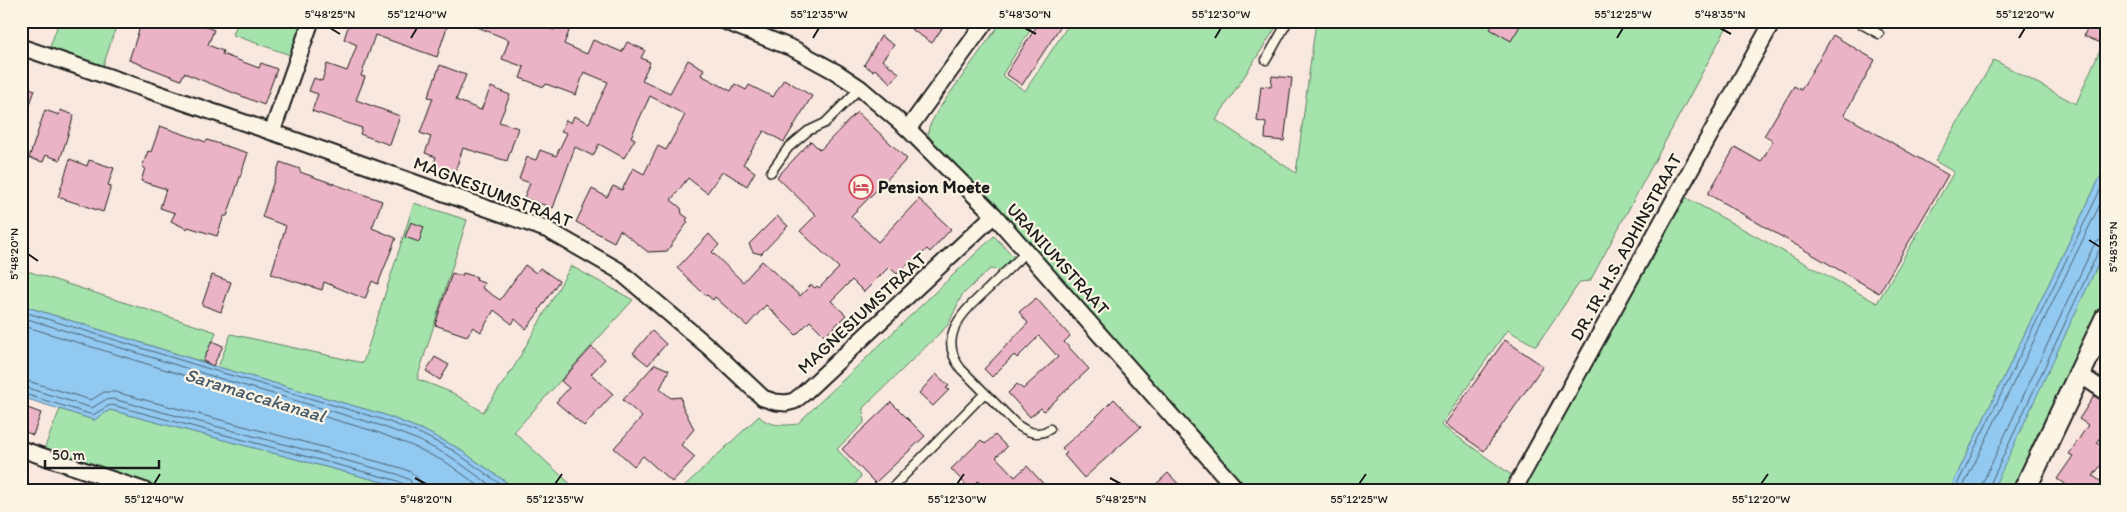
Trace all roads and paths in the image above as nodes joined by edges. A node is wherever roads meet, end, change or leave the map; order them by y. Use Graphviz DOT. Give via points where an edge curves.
graph roads {
  1 [pos="311,21"];
  2 [pos="724,21"];
  3 [pos="986,21"];
  4 [pos="1288,21"];
  5 [pos="1773,21"];
  6 [pos="1856,21"];
  7 [pos="1879,34"];
  8 [pos="21,47"];
  9 [pos="1266,60"];
  10 [pos="860,88"];
  11 [pos="908,129"];
  12 [pos="272,132"];
  13 [pos="771,172"];
  14 [pos="994,215"];
  15 [pos="1027,251"];
  16 [pos="2106,318"];
  17 [pos="2079,374"];
  18 [pos="2106,392"];
  19 [pos="984,394"];
  20 [pos="1050,429"];
  21 [pos="21,449"];
  22 [pos="113,486"];
  23 [pos="146,491"];
  24 [pos="888,491"];
  25 [pos="1238,491"];
  26 [pos="1513,491"];
  27 [pos="2024,491"];
  1 -- 12 [label="street"];
  2 -- 10 [label="street, URANIUMSTRAAT" via="794,49"];
  3 -- 11 [label="street"];
  4 -- 9 [label="lane"];
  5 -- 26 [label="street, DR. IR. H.S. ADHINSTRAAT"];
  6 -- 7 [label="lane"];
  8 -- 12 [label="street, MAGNESIUMSTRAAT"];
  10 -- 11 [label="street, URANIUMSTRAAT"];
  10 -- 13 [label="lane" via="825,123 808,131 788,148"];
  11 -- 14 [label="street, URANIUMSTRAAT"];
  12 -- 14 [label="street, MAGNESIUMSTRAAT" via="526,221 572,242 618,270 764,398 780,403 794,401 803,394"];
  14 -- 15 [label="street, URANIUMSTRAAT"];
  15 -- 19 [label="lane" via="963,312 952,335 955,361"];
  15 -- 25 [label="street, URANIUMSTRAAT"];
  16 -- 17 [label="street"];
  17 -- 18 [label="street"];
  17 -- 27 [label="street"];
  19 -- 20 [label="lane" via="1025,431 1044,433"];
  19 -- 24 [label="lane"];
  21 -- 22 [label="street"];
  22 -- 23 [label="street"];
}
